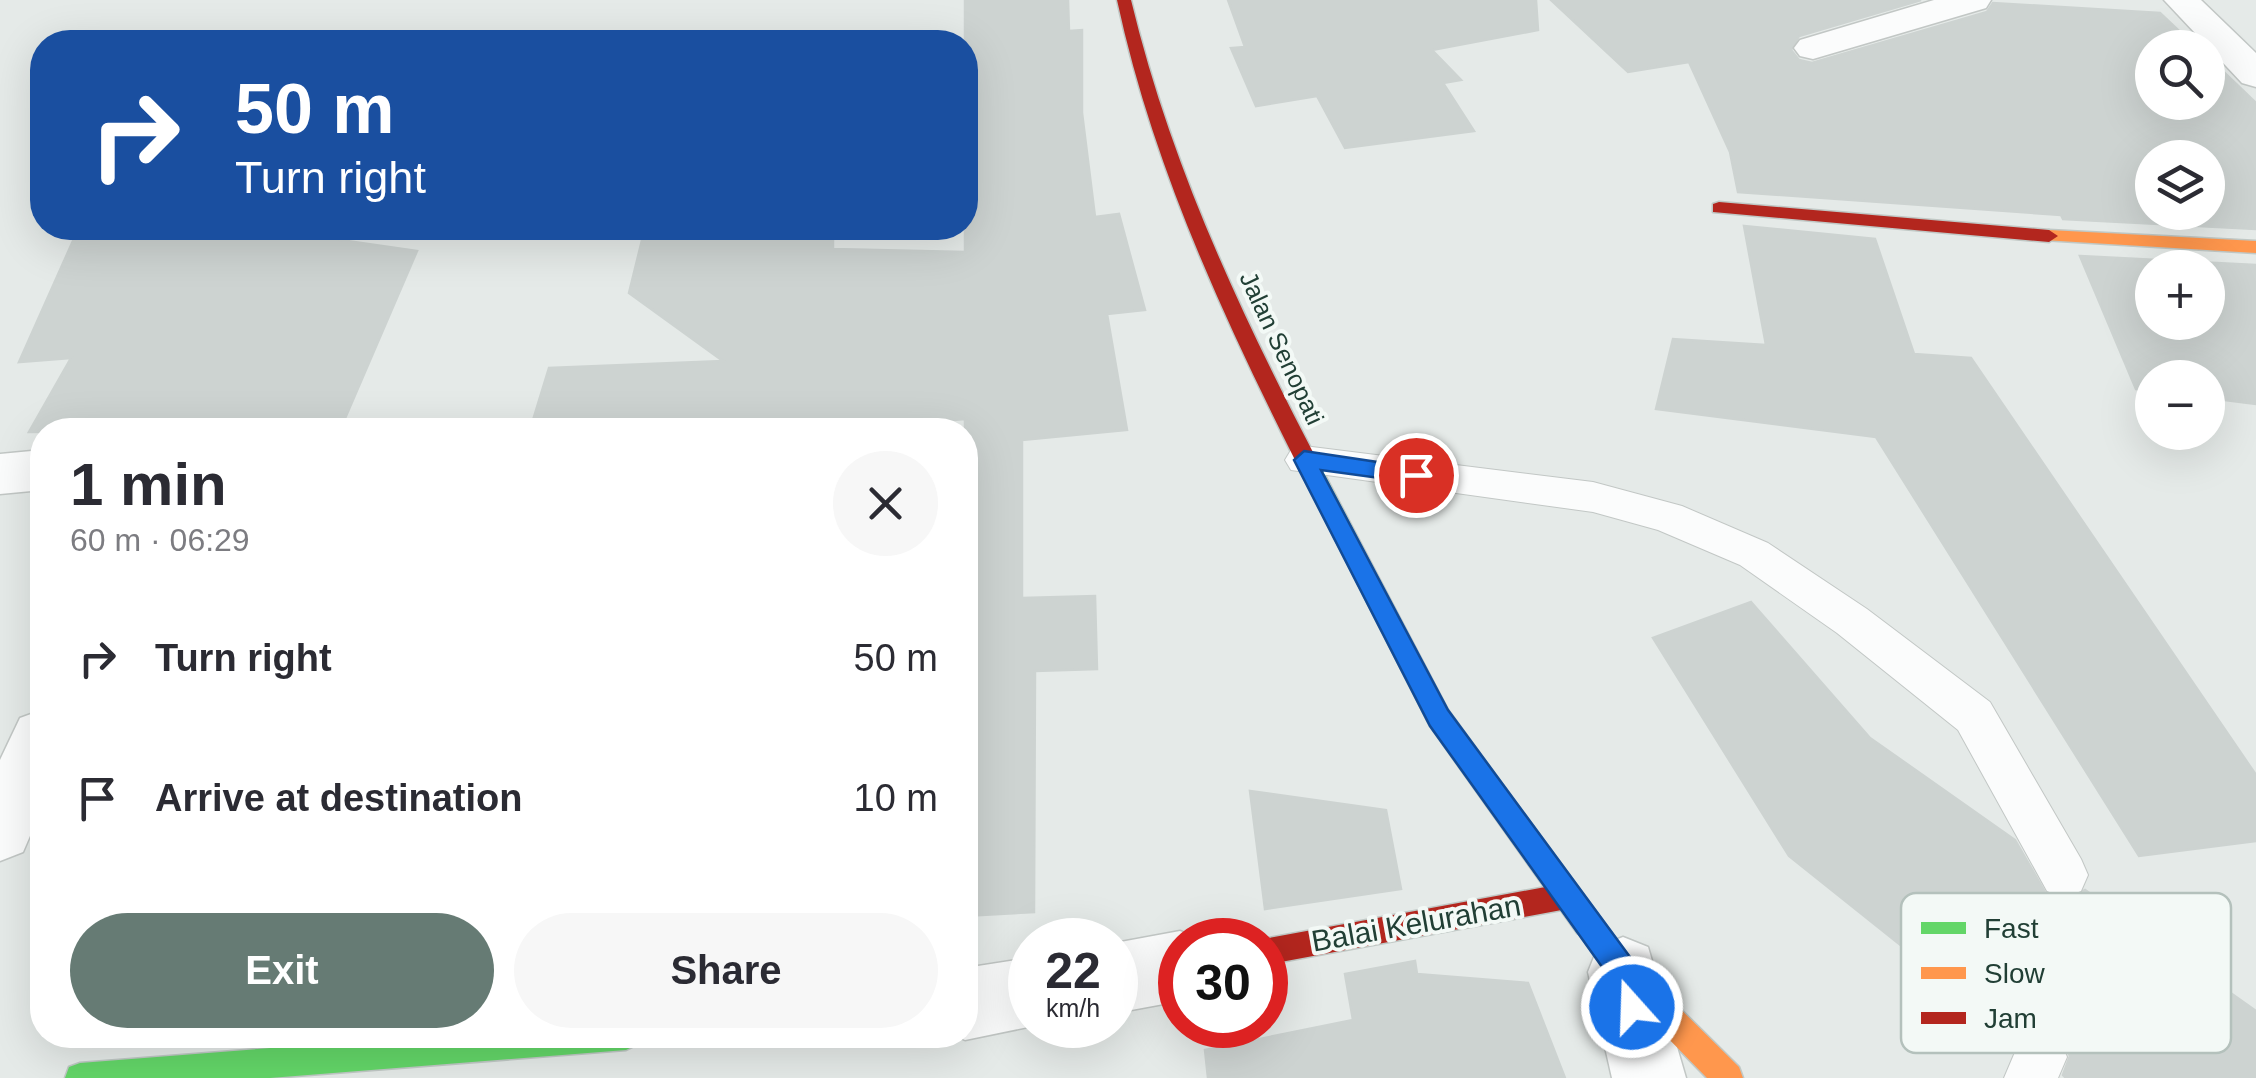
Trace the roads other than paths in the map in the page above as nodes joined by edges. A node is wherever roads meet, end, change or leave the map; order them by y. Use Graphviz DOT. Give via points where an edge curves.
graph roads {
  1 [pos="1124,0"];
  2 [pos="1973,0"];
  3 [pos="2181,1"];
  4 [pos="1813,48"];
  5 [pos="2256,75"];
  6 [pos="1719,208"];
  7 [pos="2256,247"];
  8 [pos="1304,460"];
  9 [pos="30,471"];
  10 [pos="0,474"];
  11 [pos="30,763"];
  12 [pos="0,831"];
  13 [pos="2064,875"];
  14 [pos="1567,896"];
  15 [pos="1288,946"];
  16 [pos="1623,972"];
  17 [pos="1008,997"];
  18 [pos="978,1002"];
  19 [pos="461,1048"];
  20 [pos="80,1078"];
  21 [pos="1649,1078"];
  22 [pos="1728,1078"];
  1 -- 8 [label="main road, Jalan Senopati" via="1138,73 1182,188 1244,340"];
  2 -- 4 [label="street"];
  3 -- 5 [label="street"];
  6 -- 7 [label="main road" via="2005,234"];
  8 -- 13 [label="lane" via="1593,497 1668,517 1754,554 1974,716"];
  8 -- 14 [label="main road, Jalan Senopati" via="1439,718"];
  9 -- 10 [label="street"];
  11 -- 12 [label="street"];
  14 -- 15 [label="main road, Balai Kelurahan"];
  14 -- 16 [label="main road, Jalan Senopati"];
  16 -- 21 [label="street"];
  16 -- 22 [label="main road, Jalan Senopati"];
  17 -- 18 [label="street"];
  19 -- 20 [label="main road"];
}
